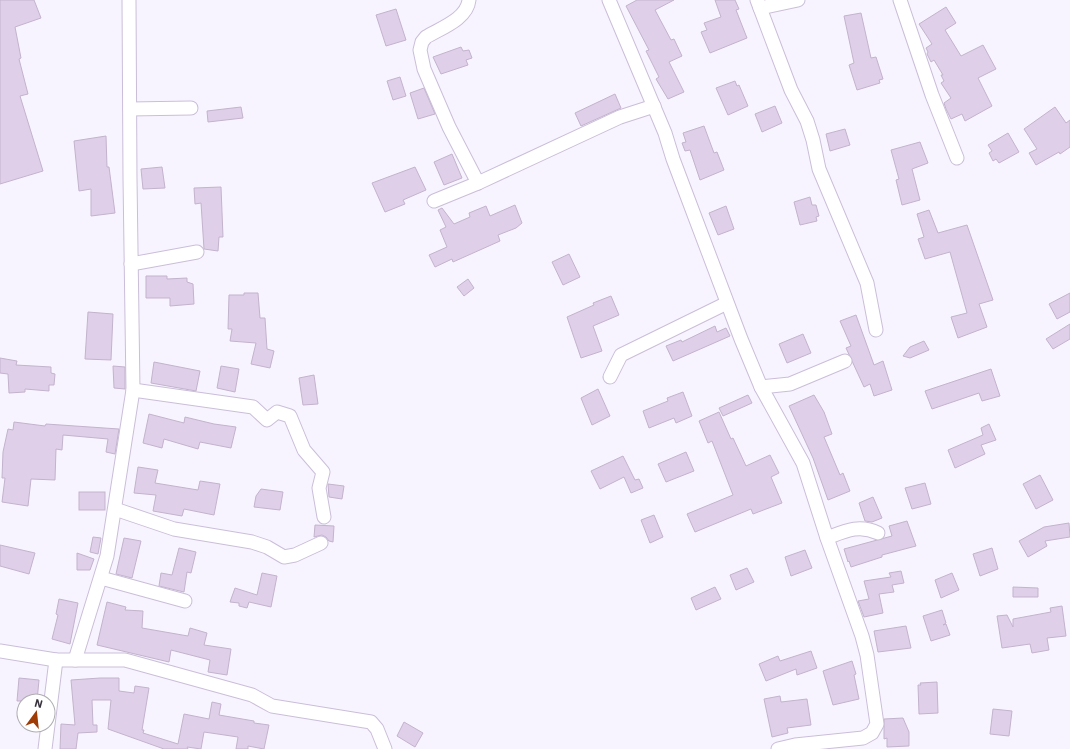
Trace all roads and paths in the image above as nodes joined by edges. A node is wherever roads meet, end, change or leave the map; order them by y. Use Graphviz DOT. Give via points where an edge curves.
graph roads {
  1 [pos="130,0"];
  2 [pos="470,0"];
  3 [pos="609,0"];
  4 [pos="798,0"];
  5 [pos="900,0"];
  6 [pos="758,4"];
  7 [pos="654,106"];
  8 [pos="191,108"];
  9 [pos="130,110"];
  10 [pos="957,158"];
  11 [pos="478,183"];
  12 [pos="434,201"];
  13 [pos="197,252"];
  14 [pos="131,264"];
  15 [pos="727,303"];
  16 [pos="876,330"];
  17 [pos="845,361"];
  18 [pos="610,377"];
  19 [pos="761,387"];
  20 [pos="134,390"];
  21 [pos="115,510"];
  22 [pos="324,517"];
  23 [pos="878,533"];
  24 [pos="827,538"];
  25 [pos="321,543"];
  26 [pos="101,578"];
  27 [pos="185,601"];
  28 [pos="0,652"];
  29 [pos="56,660"];
  30 [pos="75,660"];
  31 [pos="45,749"];
  32 [pos="385,749"];
  33 [pos="778,749"];
  1 -- 9 [label="street"];
  2 -- 11 [label="street" via="466,11 458,19 426,37 420,50 424,69"];
  3 -- 7 [label="street"];
  4 -- 6 [label="street"];
  5 -- 10 [label="street" via="932,95"];
  6 -- 16 [label="street" via="790,90 807,121 820,169 867,283"];
  7 -- 11 [label="street" via="620,117"];
  7 -- 15 [label="street"];
  8 -- 9 [label="street"];
  9 -- 14 [label="street"];
  11 -- 12 [label="street"];
  13 -- 14 [label="street"];
  14 -- 20 [label="street"];
  15 -- 18 [label="street" via="621,355"];
  15 -- 19 [label="street"];
  17 -- 19 [label="street" via="790,384"];
  19 -- 24 [label="street" via="803,463"];
  20 -- 21 [label="street"];
  20 -- 22 [label="street" via="253,407 266,420 277,412 290,416 304,450 323,472 319,488"];
  21 -- 25 [label="street" via="174,529 252,542 284,557 296,555"];
  21 -- 26 [label="street"];
  23 -- 24 [label="street" via="859,528"];
  24 -- 33 [label="street" via="867,655 877,724 872,733 863,738"];
  26 -- 27 [label="street"];
  26 -- 30 [label="street"];
  28 -- 29 [label="street"];
  29 -- 30 [label="street"];
  29 -- 31 [label="street"];
  30 -- 32 [label="street" via="125,660 252,695 272,706 372,722"];
}
